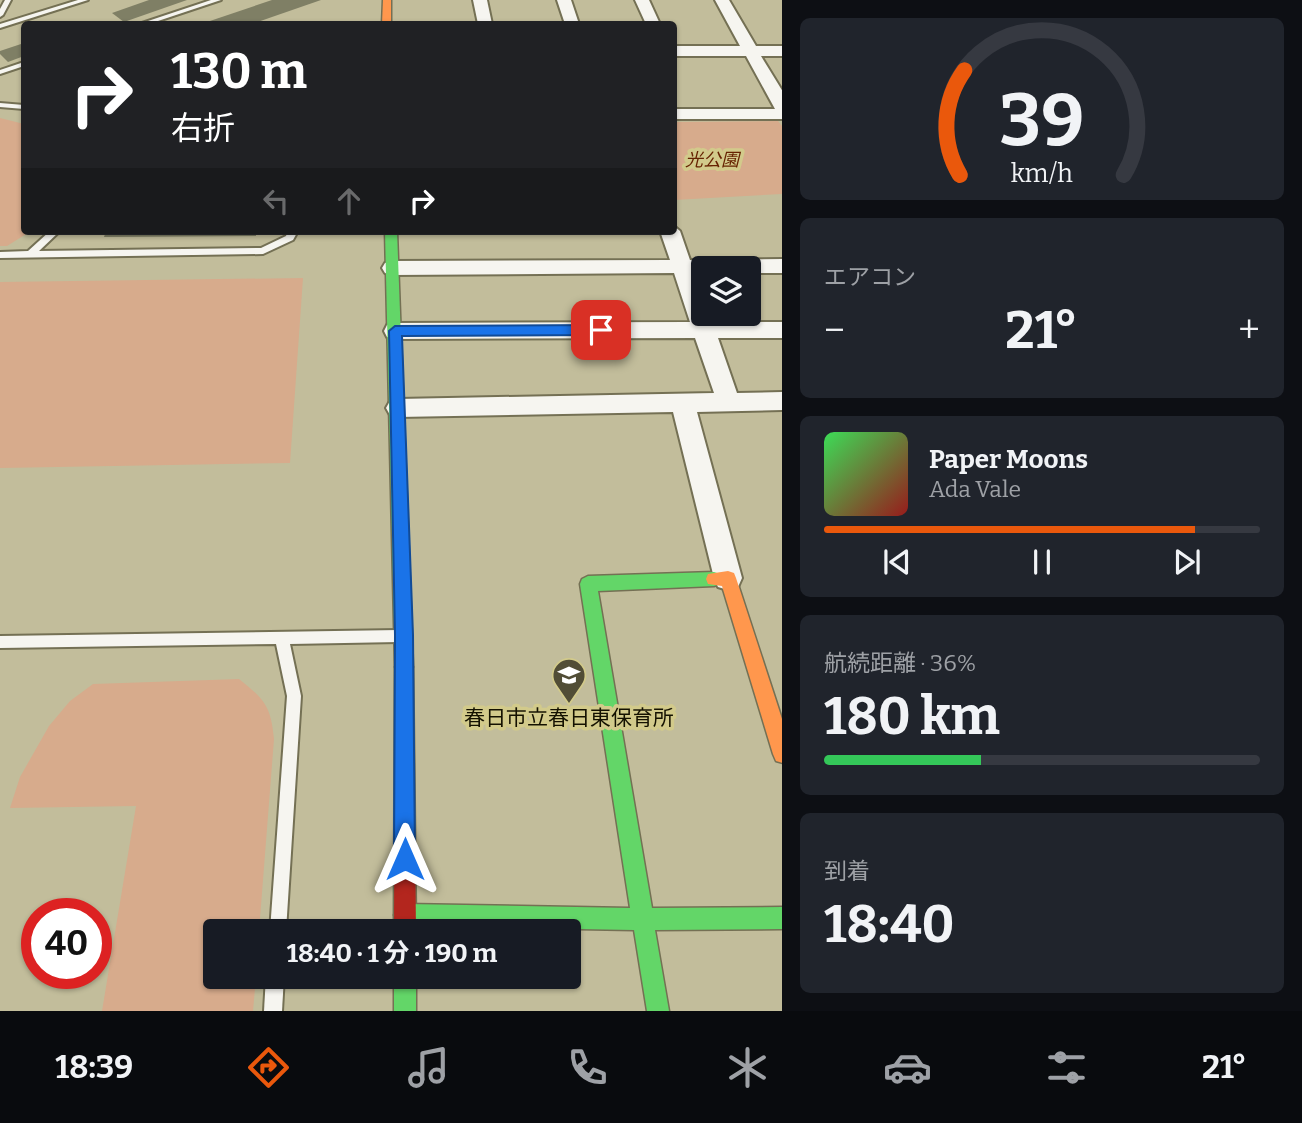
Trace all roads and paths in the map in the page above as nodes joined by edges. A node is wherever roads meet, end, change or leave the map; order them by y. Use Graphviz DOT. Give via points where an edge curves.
graph roads {
  1 [pos="8,0"];
  2 [pos="85,0"];
  3 [pos="218,0"];
  4 [pos="387,0"];
  5 [pos="480,0"];
  6 [pos="564,0"];
  7 [pos="642,0"];
  8 [pos="722,0"];
  9 [pos="0,15"];
  10 [pos="152,21"];
  11 [pos="387,21"];
  12 [pos="484,21"];
  13 [pos="571,21"];
  14 [pos="652,21"];
  15 [pos="0,26"];
  16 [pos="677,51"];
  17 [pos="751,51"];
  18 [pos="782,51"];
  19 [pos="21,65"];
  20 [pos="0,72"];
  21 [pos="777,90"];
  22 [pos="0,104"];
  23 [pos="21,107"];
  24 [pos="782,108"];
  25 [pos="677,114"];
  26 [pos="782,114"];
  27 [pos="51,235"];
  28 [pos="291,235"];
  29 [pos="391,235"];
  30 [pos="671,235"];
  31 [pos="31,254"];
  32 [pos="0,255"];
  33 [pos="682,266"];
  34 [pos="782,266"];
  35 [pos="392,268"];
  36 [pos="705,330"];
  37 [pos="782,330"];
  38 [pos="395,331"];
  39 [pos="727,401"];
  40 [pos="782,401"];
  41 [pos="682,402"];
  42 [pos="398,408"];
  43 [pos="728,578"];
  44 [pos="404,635"];
  45 [pos="282,638"];
  46 [pos="0,642"];
  47 [pos="782,754"];
  48 [pos="782,918"];
  49 [pos="279,919"];
  50 [pos="405,919"];
  51 [pos="642,919"];
  52 [pos="581,920"];
  53 [pos="274,989"];
  54 [pos="405,989"];
  55 [pos="273,1011"];
  56 [pos="405,1011"];
  57 [pos="658,1011"];
  1 -- 9 [label="lane"];
  2 -- 15 [label="lane"];
  3 -- 10 [label="lane"];
  4 -- 11 [label="street"];
  5 -- 12 [label="street"];
  6 -- 13 [label="street"];
  7 -- 14 [label="street"];
  8 -- 17 [label="street"];
  16 -- 17 [label="street"];
  17 -- 18 [label="street"];
  17 -- 21 [label="street"];
  19 -- 20 [label="lane"];
  21 -- 24 [label="street"];
  22 -- 23 [label="lane"];
  25 -- 26 [label="street"];
  27 -- 31 [label="lane"];
  28 -- 31 [label="lane" via="263,251"];
  29 -- 35 [label="street"];
  30 -- 33 [label="street"];
  31 -- 32 [label="lane"];
  33 -- 34 [label="street"];
  33 -- 35 [label="street"];
  33 -- 36 [label="street"];
  35 -- 38 [label="street"];
  36 -- 37 [label="street"];
  36 -- 38 [label="street"];
  36 -- 39 [label="street"];
  38 -- 42 [label="street"];
  39 -- 40 [label="street"];
  39 -- 41 [label="street"];
  41 -- 42 [label="street"];
  41 -- 43 [label="street"];
  42 -- 44 [label="street"];
  43 -- 47 [label="street"];
  43 -- 51 [label="street" via="588,584"];
  44 -- 45 [label="lane"];
  44 -- 50 [label="street"];
  45 -- 46 [label="lane"];
  45 -- 49 [label="lane" via="294,696"];
  48 -- 51 [label="street"];
  51 -- 52 [label="street"];
  51 -- 57 [label="street"];
  53 -- 55 [label="lane"];
  54 -- 56 [label="street"];
}
